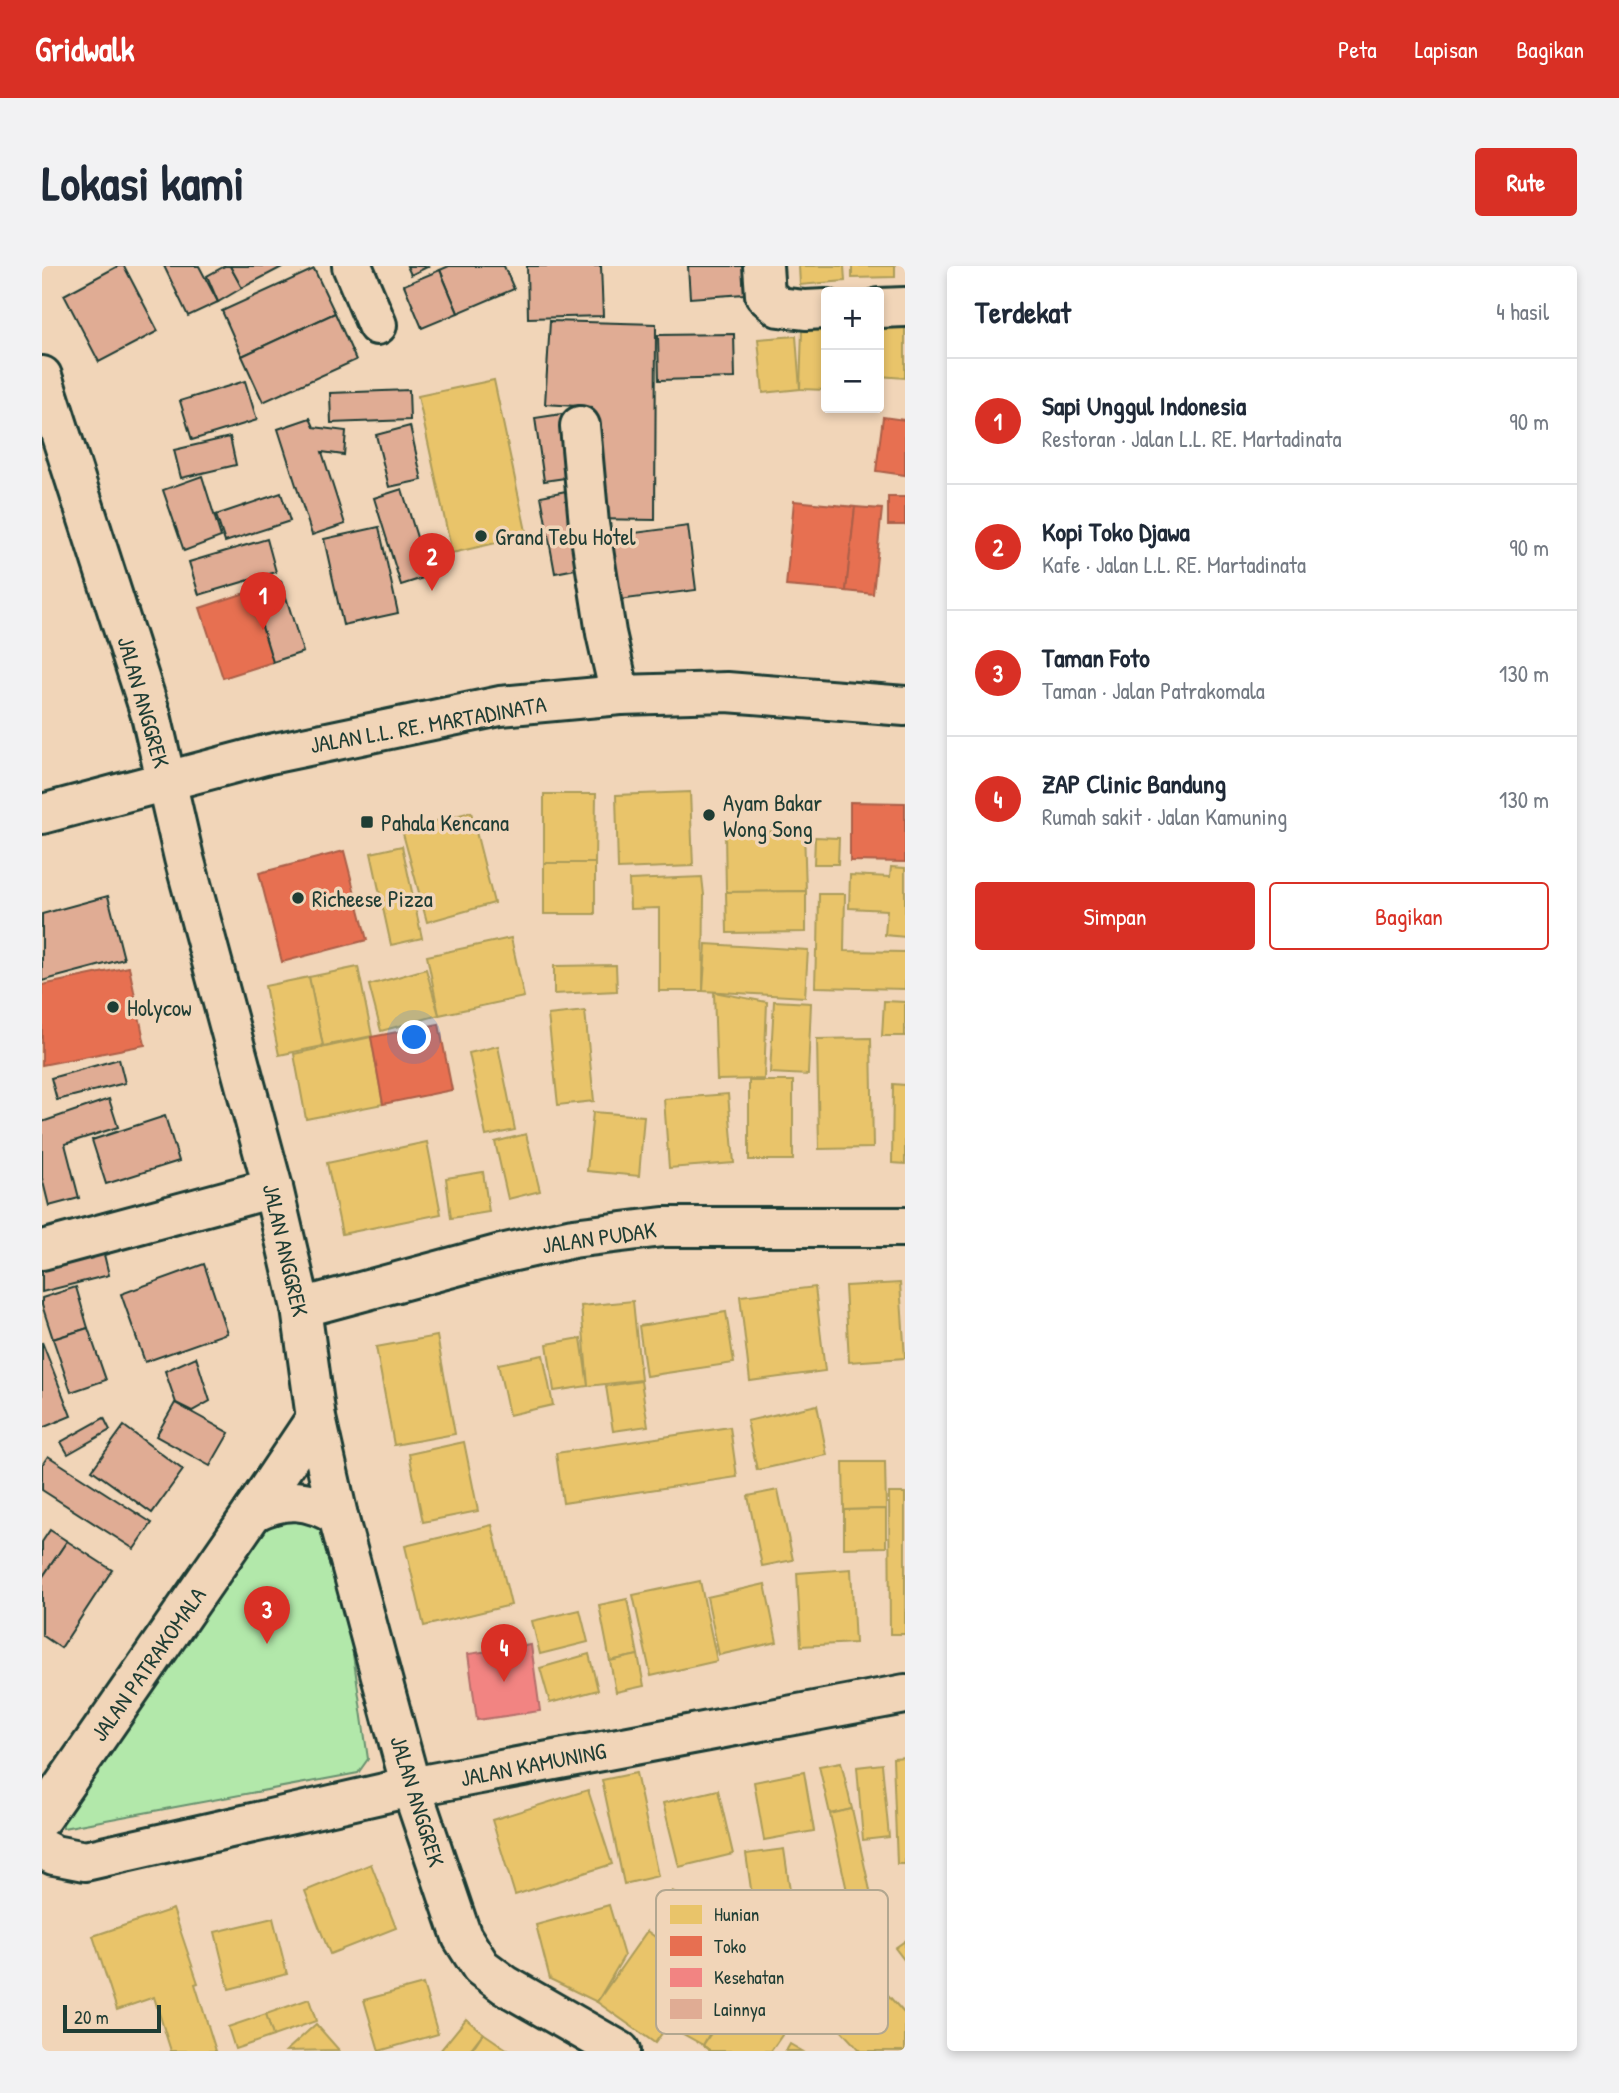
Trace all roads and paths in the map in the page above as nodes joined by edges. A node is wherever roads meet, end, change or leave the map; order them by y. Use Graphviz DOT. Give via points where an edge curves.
graph roads {
  1 [pos="352,266"];
  2 [pos="763,266"];
  3 [pos="905,307"];
  4 [pos="884,308"];
  5 [pos="821,309"];
  6 [pos="377,325"];
  7 [pos="42,376"];
  8 [pos="580,426"];
  9 [pos="621,695"];
  10 [pos="905,706"];
  11 [pos="167,782"];
  12 [pos="42,814"];
  13 [pos="273,1188"];
  14 [pos="905,1227"];
  15 [pos="42,1250"];
  16 [pos="300,1308"];
  17 [pos="316,1418"];
  18 [pos="253,1512"];
  19 [pos="338,1516"];
  20 [pos="905,1694"];
  21 [pos="411,1787"];
  22 [pos="42,1817"];
  23 [pos="42,1849"];
  24 [pos="620,2051"];
  1 -- 6 [label="street"];
  2 -- 5 [label="street" via="765,295 779,307"];
  3 -- 4 [label="street"];
  7 -- 11 [label="street, JALAN ANGGREK" via="151,715"];
  8 -- 9 [label="street" via="589,524"];
  9 -- 10 [label="street, JALAN L.L. RE. MARTADINATA" via="727,692"];
  9 -- 11 [label="street, JALAN L.L. RE. MARTADINATA" via="500,706 265,755"];
  11 -- 12 [label="street, JALAN L.L. RE. MARTADINATA"];
  11 -- 13 [label="street, JALAN ANGGREK"];
  13 -- 15 [label="street"];
  13 -- 16 [label="street, JALAN ANGGREK"];
  14 -- 16 [label="street, JALAN PUDAK" via="663,1227 573,1238"];
  16 -- 17 [label="street, JALAN ANGGREK"];
  17 -- 18 [label="street, JALAN PATRAKOMALA"];
  17 -- 19 [label="street, JALAN ANGGREK"];
  18 -- 19 [label="street" via="287,1501 314,1504"];
  18 -- 22 [label="street, JALAN PATRAKOMALA"];
  19 -- 21 [label="street, JALAN ANGGREK"];
  20 -- 21 [label="street, JALAN KAMUNING"];
  21 -- 23 [label="street, JALAN KAMUNING" via="85,1861"];
  21 -- 24 [label="street, JALAN ANGGREK" via="462,1937 481,1967"];
}
